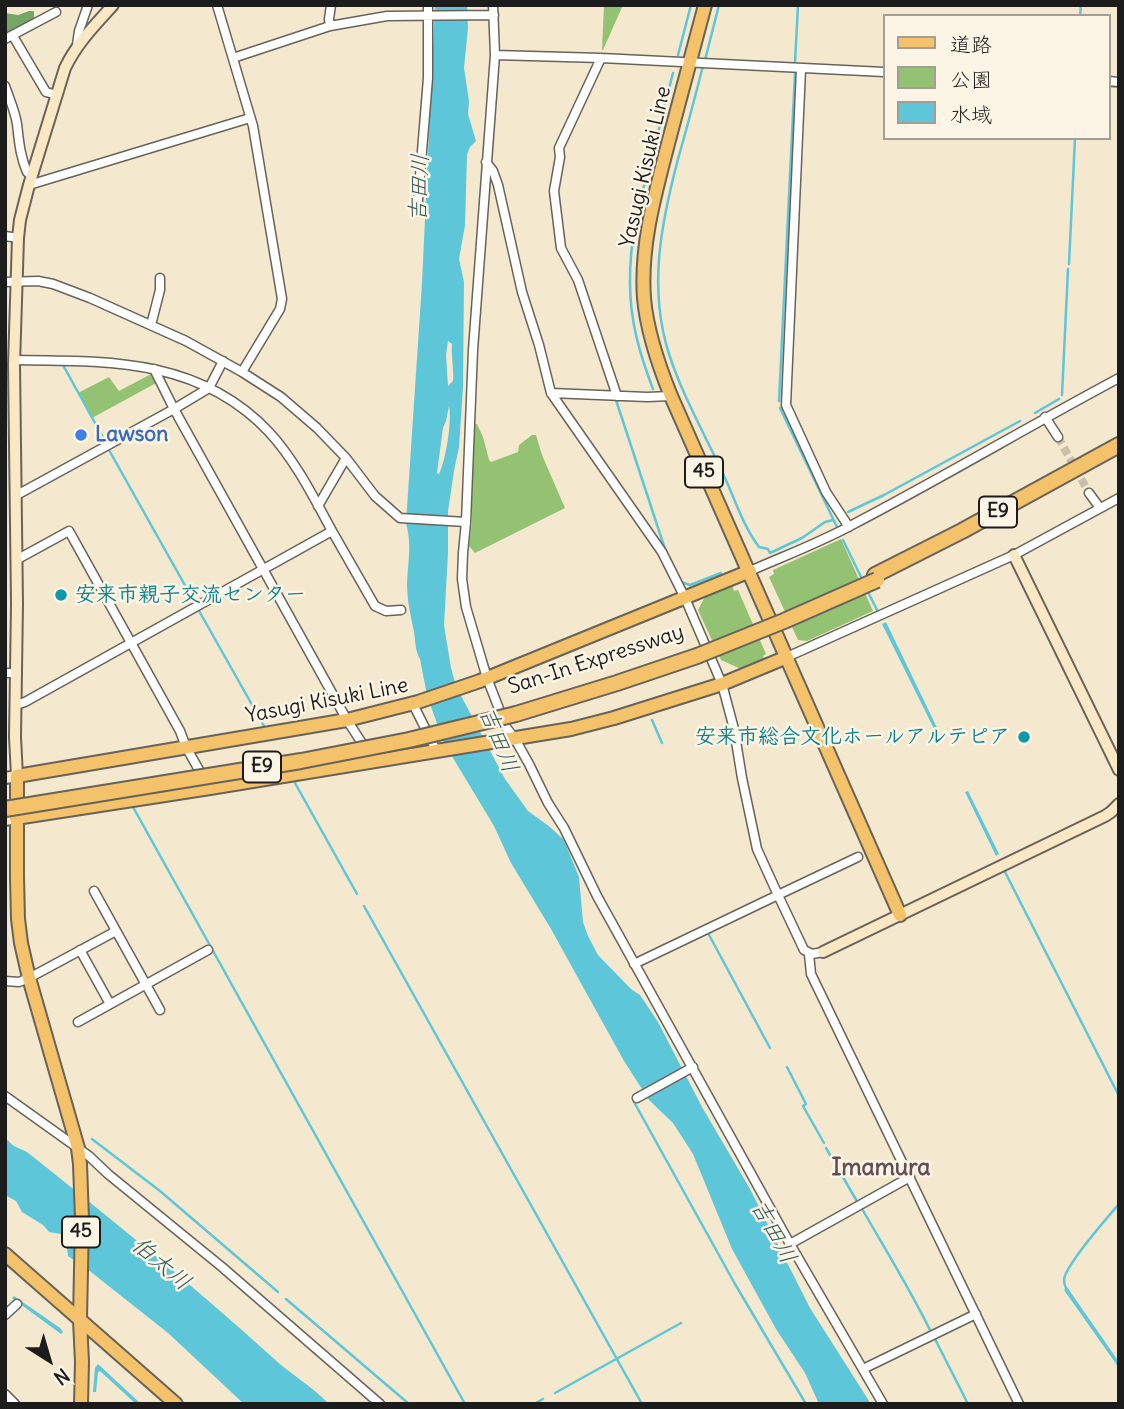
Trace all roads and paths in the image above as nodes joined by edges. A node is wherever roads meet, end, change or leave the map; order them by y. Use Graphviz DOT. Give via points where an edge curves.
graph roads {
  1 [pos="88,5"];
  2 [pos="113,5"];
  3 [pos="217,5"];
  4 [pos="331,5"];
  5 [pos="494,5"];
  6 [pos="705,5"];
  7 [pos="428,11"];
  8 [pos="56,12"];
  9 [pos="491,15"];
  10 [pos="330,26"];
  11 [pos="9,37"];
  12 [pos="76,48"];
  13 [pos="495,55"];
  14 [pos="233,58"];
  15 [pos="601,58"];
  16 [pos="690,62"];
  17 [pos="801,69"];
  18 [pos="883,72"];
  19 [pos="5,86"];
  20 [pos="57,95"];
  21 [pos="250,118"];
  22 [pos="486,162"];
  23 [pos="30,180"];
  24 [pos="417,212"];
  25 [pos="5,236"];
  26 [pos="18,238"];
  27 [pos="160,278"];
  28 [pos="11,282"];
  29 [pos="151,325"];
  30 [pos="223,361"];
  31 [pos="11,363"];
  32 [pos="154,369"];
  33 [pos="242,372"];
  34 [pos="1119,378"];
  35 [pos="209,388"];
  36 [pos="551,393"];
  37 [pos="617,396"];
  38 [pos="671,396"];
  39 [pos="174,409"];
  40 [pos="1045,417"];
  41 [pos="1058,437"];
  42 [pos="1119,445"];
  43 [pos="1119,452"];
  44 [pos="346,458"];
  45 [pos="1090,493"];
  46 [pos="15,496"];
  47 [pos="1119,498"];
  48 [pos="318,506"];
  49 [pos="1100,508"];
  50 [pos="10,518"];
  51 [pos="464,522"];
  52 [pos="849,527"];
  53 [pos="332,531"];
  54 [pos="1014,555"];
  55 [pos="16,560"];
  56 [pos="264,570"];
  57 [pos="750,571"];
  58 [pos="876,577"];
  59 [pos="685,598"];
  60 [pos="401,610"];
  61 [pos="131,644"];
  62 [pos="787,657"];
  63 [pos="5,673"];
  64 [pos="17,673"];
  65 [pos="483,679"];
  66 [pos="722,684"];
  67 [pos="416,703"];
  68 [pos="16,705"];
  69 [pos="347,720"];
  70 [pos="510,739"];
  71 [pos="186,747"];
  72 [pos="437,750"];
  73 [pos="373,761"];
  74 [pos="1119,771"];
  75 [pos="11,777"];
  76 [pos="209,788"];
  77 [pos="1119,804"];
  78 [pos="8,813"];
  79 [pos="858,858"];
  80 [pos="94,891"];
  81 [pos="778,895"];
  82 [pos="900,915"];
  83 [pos="116,931"];
  84 [pos="80,950"];
  85 [pos="208,950"];
  86 [pos="823,953"];
  87 [pos="809,954"];
  88 [pos="634,964"];
  89 [pos="29,978"];
  90 [pos="5,981"];
  91 [pos="145,984"];
  92 [pos="110,1004"];
  93 [pos="160,1010"];
  94 [pos="78,1022"];
  95 [pos="691,1068"];
  96 [pos="5,1096"];
  97 [pos="638,1097"];
  98 [pos="78,1148"];
  99 [pos="910,1177"];
  100 [pos="790,1244"];
  101 [pos="5,1254"];
  102 [pos="17,1304"];
  103 [pos="976,1314"];
  104 [pos="5,1315"];
  105 [pos="79,1320"];
  106 [pos="863,1368"];
  107 [pos="5,1394"];
  108 [pos="15,1404"];
  109 [pos="81,1404"];
  110 [pos="176,1404"];
  111 [pos="380,1404"];
  112 [pos="883,1404"];
  113 [pos="1019,1404"];
  1 -- 12 [label="street"];
  2 -- 12 [label="street"];
  3 -- 14 [label="street"];
  4 -- 10 [label="street"];
  5 -- 9 [label="street"];
  6 -- 16 [label="main road, Yasugi Kisuki Line / 45"];
  7 -- 9 [label="street"];
  7 -- 10 [label="street"];
  7 -- 24 [label="street" via="428,78"];
  8 -- 11 [label="street"];
  9 -- 13 [label="street"];
  10 -- 14 [label="street"];
  11 -- 20 [label="street" via="46,92"];
  12 -- 20 [label="street"];
  13 -- 15 [label="street"];
  13 -- 22 [label="street"];
  14 -- 21 [label="street"];
  15 -- 16 [label="street"];
  15 -- 37 [label="street" via="559,148 554,191 561,248 578,280"];
  16 -- 17 [label="street"];
  16 -- 38 [label="main road, Yasugi Kisuki Line / 45" via="649,225 644,267 653,348"];
  17 -- 18 [label="street"];
  17 -- 52 [label="street" via="786,405 826,492"];
  19 -- 23 [label="street"];
  20 -- 23 [label="street"];
  21 -- 23 [label="street"];
  21 -- 33 [label="street" via="282,299"];
  22 -- 36 [label="street" via="498,185"];
  22 -- 51 [label="street"];
  23 -- 26 [label="street"];
  25 -- 26 [label="street"];
  26 -- 28 [label="street"];
  27 -- 29 [label="street"];
  28 -- 29 [label="street" via="53,284"];
  28 -- 31 [label="street"];
  29 -- 30 [label="street"];
  30 -- 33 [label="street"];
  30 -- 35 [label="street"];
  31 -- 32 [label="street" via="95,361"];
  31 -- 46 [label="street"];
  32 -- 35 [label="street"];
  32 -- 39 [label="street"];
  33 -- 44 [label="street" via="281,397"];
  34 -- 40 [label="street"];
  35 -- 39 [label="street"];
  35 -- 48 [label="street" via="270,433"];
  36 -- 37 [label="street"];
  36 -- 59 [label="street" via="662,552"];
  37 -- 38 [label="street"];
  38 -- 57 [label="main road, Yasugi Kisuki Line / 45"];
  39 -- 46 [label="street"];
  39 -- 56 [label="street"];
  40 -- 41 [label="street"];
  40 -- 52 [label="street"];
  42 -- 58 [label="highway, San-In Expressway / E9"];
  43 -- 58 [label="highway, San-In Expressway / E9" via="965,536"];
  44 -- 48 [label="street"];
  44 -- 51 [label="street" via="375,496 400,518"];
  45 -- 49 [label="street"];
  46 -- 50 [label="street"];
  47 -- 49 [label="street"];
  48 -- 53 [label="street"];
  49 -- 54 [label="street"];
  50 -- 55 [label="street"];
  51 -- 65 [label="street" via="463,592"];
  52 -- 57 [label="street"];
  53 -- 56 [label="street"];
  53 -- 60 [label="street" via="375,606"];
  54 -- 62 [label="street"];
  54 -- 74 [label="street"];
  55 -- 61 [label="street" via="69,531"];
  55 -- 64 [label="street"];
  56 -- 61 [label="street"];
  56 -- 69 [label="street"];
  57 -- 59 [label="main road, Yasugi Kisuki Line"];
  57 -- 62 [label="main road, Yasugi Kisuki Line / 45"];
  58 -- 78 [label="highway, San-In Expressway / E9, bridge" via="784,621 630,679 410,740"];
  59 -- 65 [label="main road, Yasugi Kisuki Line"];
  59 -- 66 [label="street"];
  61 -- 68 [label="street"];
  61 -- 71 [label="street"];
  62 -- 66 [label="main road"];
  62 -- 82 [label="main road, Yasugi Kisuki Line / 45"];
  63 -- 64 [label="street"];
  64 -- 68 [label="street"];
  65 -- 67 [label="main road, Yasugi Kisuki Line"];
  65 -- 70 [label="street"];
  66 -- 70 [label="main road" via="614,718"];
  66 -- 81 [label="street" via="757,849"];
  67 -- 69 [label="main road, Yasugi Kisuki Line"];
  67 -- 72 [label="street"];
  68 -- 75 [label="street"];
  69 -- 71 [label="main road, Yasugi Kisuki Line"];
  69 -- 73 [label="street"];
  70 -- 72 [label="main road"];
  70 -- 88 [label="street" via="565,828"];
  71 -- 75 [label="main road, Yasugi Kisuki Line"];
  71 -- 76 [label="street"];
  72 -- 73 [label="main road"];
  73 -- 76 [label="main road"];
  75 -- 78 [label="main road, 45"];
  76 -- 78 [label="main road"];
  77 -- 82 [label="street" via="1105,816"];
  78 -- 89 [label="main road, 45" via="21,943"];
  79 -- 81 [label="street"];
  80 -- 83 [label="street"];
  81 -- 87 [label="street"];
  81 -- 88 [label="street"];
  82 -- 86 [label="street"];
  83 -- 84 [label="street"];
  83 -- 91 [label="street"];
  84 -- 89 [label="street"];
  84 -- 92 [label="street"];
  85 -- 91 [label="street"];
  86 -- 87 [label="street"];
  87 -- 99 [label="street" via="811,974"];
  88 -- 95 [label="street"];
  89 -- 90 [label="street"];
  89 -- 98 [label="main road, 45"];
  91 -- 92 [label="street"];
  91 -- 93 [label="street"];
  92 -- 94 [label="street"];
  95 -- 97 [label="street"];
  95 -- 100 [label="street"];
  96 -- 98 [label="street"];
  98 -- 105 [label="main road, 45" via="82,1219"];
  98 -- 111 [label="street"];
  99 -- 100 [label="street"];
  99 -- 103 [label="street"];
  100 -- 106 [label="street"];
  101 -- 105 [label="main road"];
  102 -- 104 [label="street"];
  103 -- 106 [label="street"];
  103 -- 113 [label="street"];
  105 -- 109 [label="main road"];
  105 -- 110 [label="main road"];
  106 -- 112 [label="street"];
  107 -- 108 [label="street"];
}
